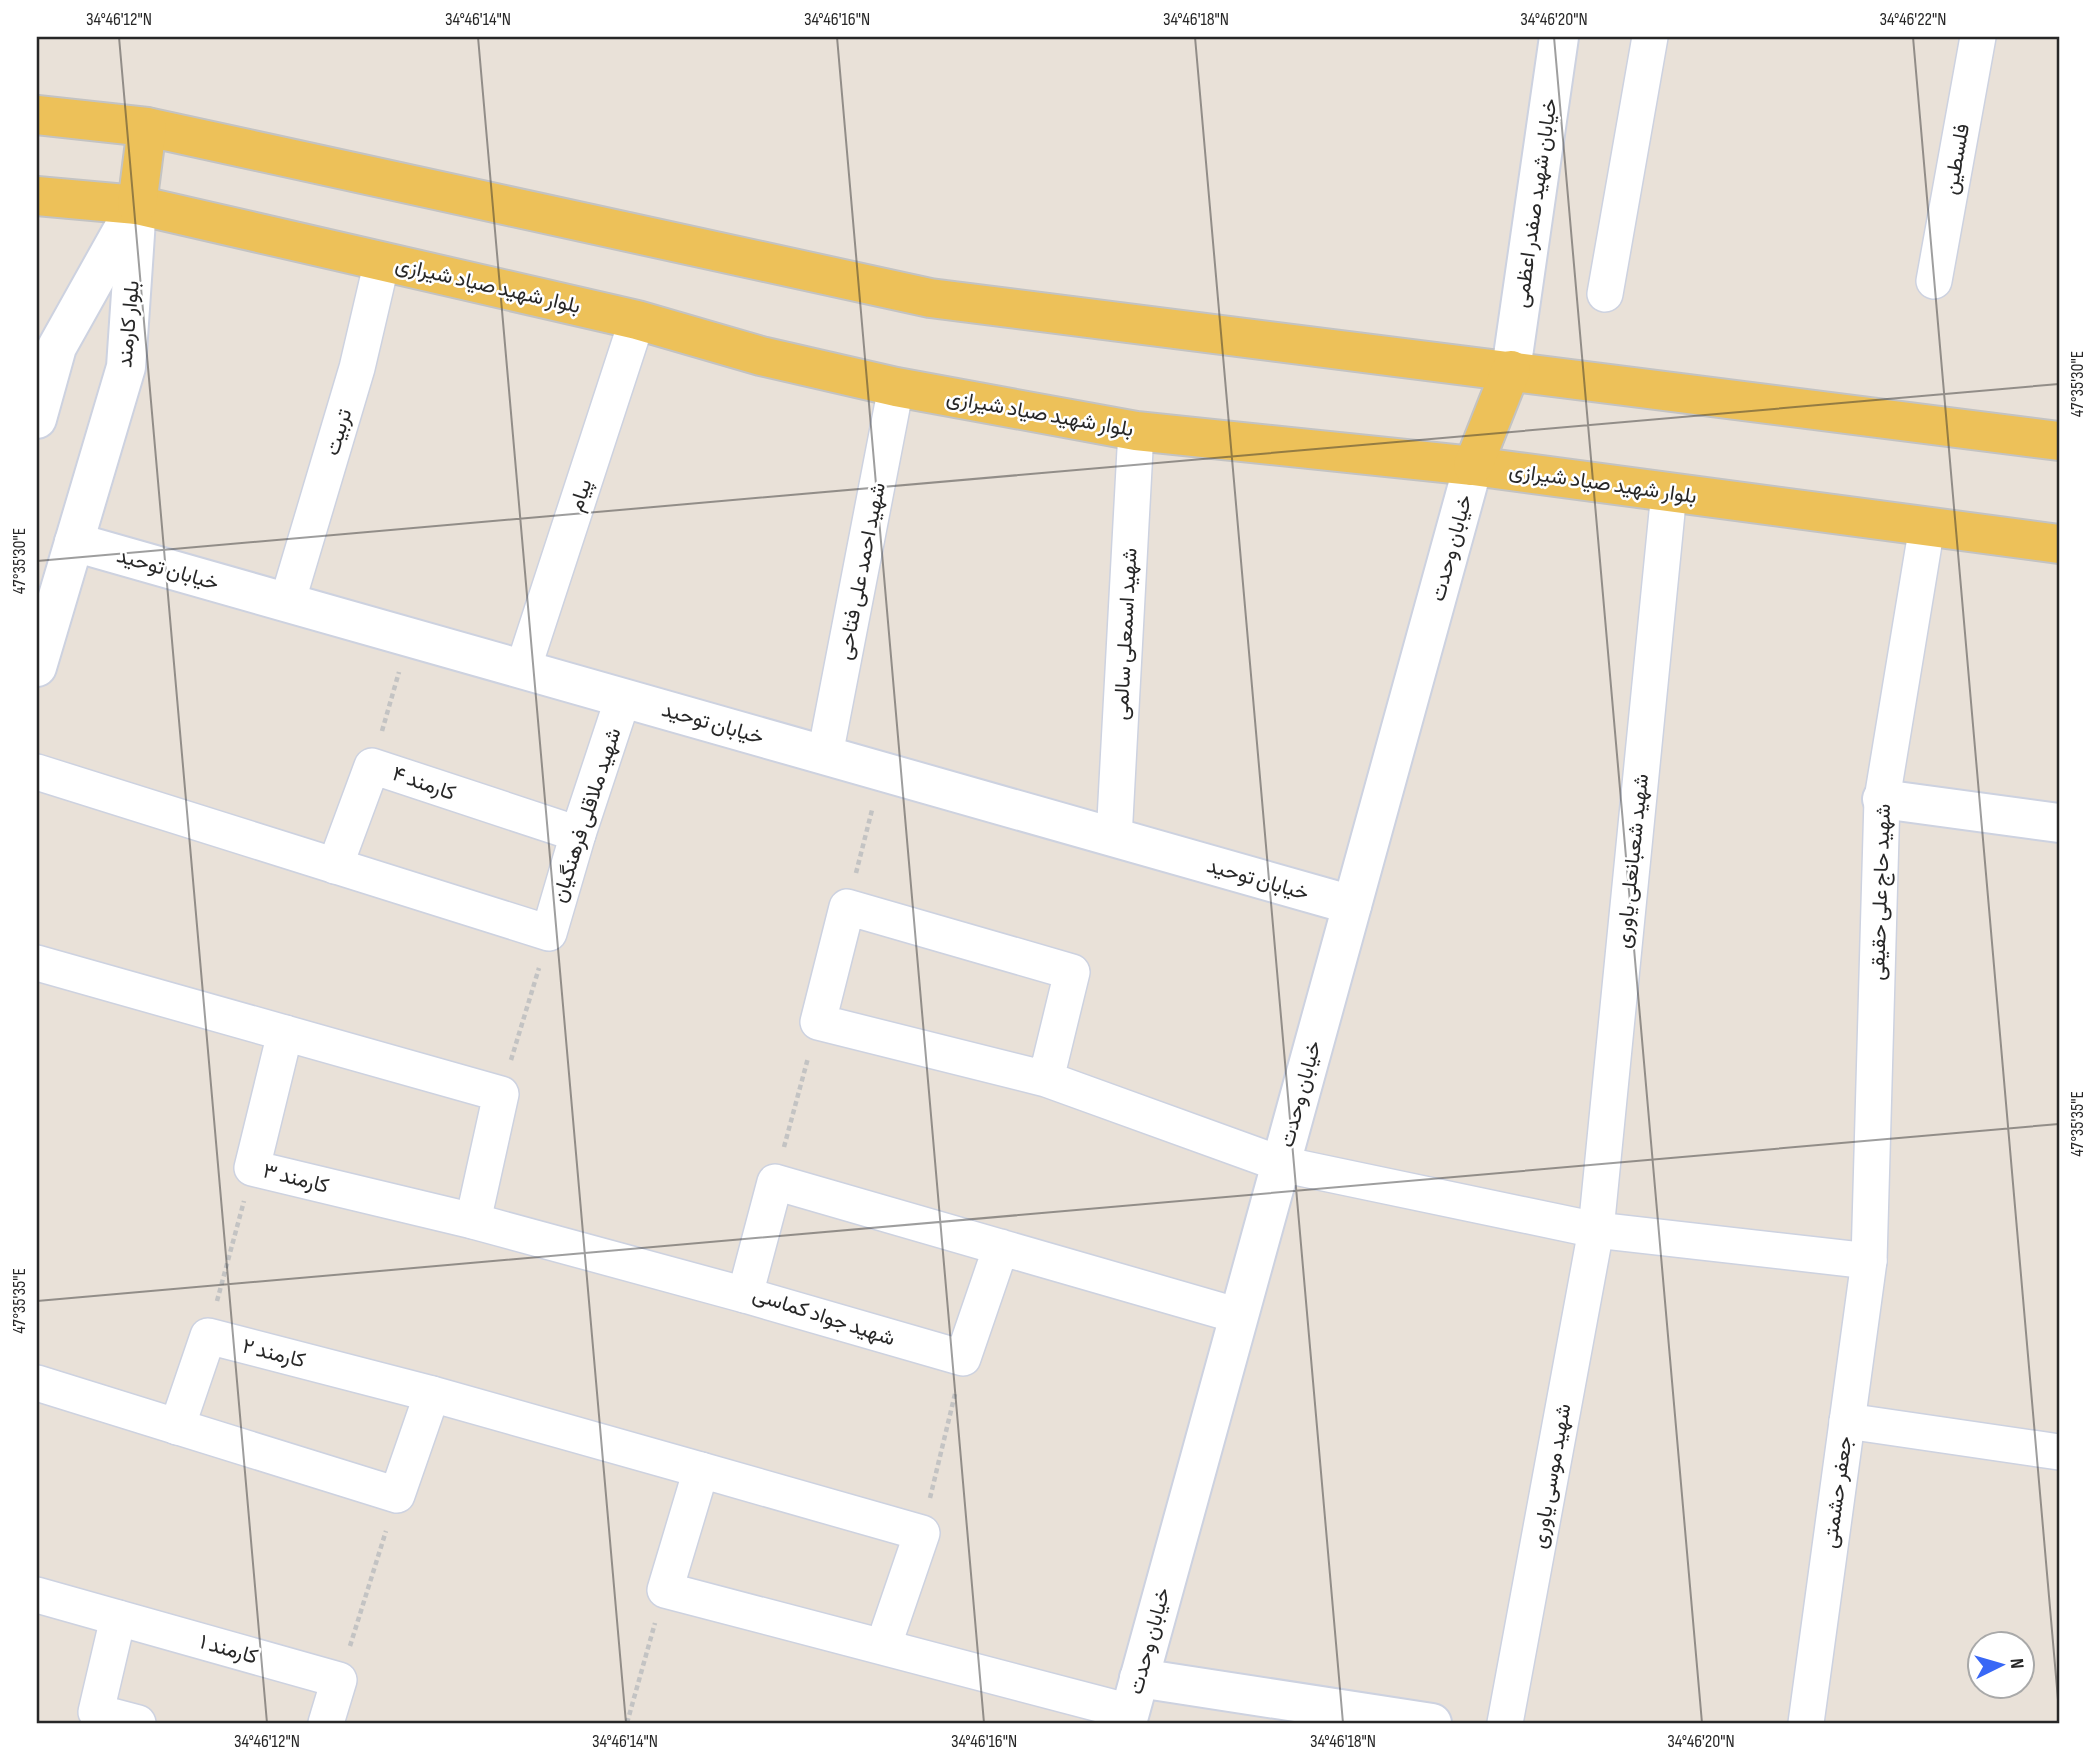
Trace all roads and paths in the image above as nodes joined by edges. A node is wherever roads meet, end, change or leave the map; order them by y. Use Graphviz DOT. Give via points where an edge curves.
graph roads {
  1 [pos="1559,37"];
  2 [pos="1650,37"];
  3 [pos="1978,37"];
  4 [pos="37,115"];
  5 [pos="147,127"];
  6 [pos="37,196"];
  7 [pos="137,205"];
  8 [pos="382,261"];
  9 [pos="1934,281"];
  10 [pos="1605,294"];
  11 [pos="637,320"];
  12 [pos="1511,370"];
  13 [pos="896,387"];
  14 [pos="37,419"];
  15 [pos="1136,431"];
  16 [pos="2059,440"];
  17 [pos="1473,466"];
  18 [pos="1669,492"];
  19 [pos="1927,526"];
  20 [pos="74,542"];
  21 [pos="2059,544"];
  22 [pos="287,603"];
  23 [pos="409,637"];
  24 [pos="37,667"];
  25 [pos="523,669"];
  26 [pos="623,698"];
  27 [pos="825,755"];
  28 [pos="372,766"];
  29 [pos="37,772"];
  30 [pos="882,772"];
  31 [pos="1882,799"];
  32 [pos="2059,823"];
  33 [pos="578,834"];
  34 [pos="1114,838"];
  35 [pos="335,866"];
  36 [pos="1352,905"];
  37 [pos="847,907"];
  38 [pos="549,933"];
  39 [pos="37,963"];
  40 [pos="818,1022"];
  41 [pos="285,1033"];
  42 [pos="1046,1079"];
  43 [pos="501,1094"];
  44 [pos="1281,1164"];
  45 [pos="253,1168"];
  46 [pos="775,1182"];
  47 [pos="473,1221"];
  48 [pos="1596,1230"];
  49 [pos="1001,1247"];
  50 [pos="1869,1261"];
  51 [pos="745,1295"];
  52 [pos="1239,1316"];
  53 [pos="208,1336"];
  54 [pos="963,1359"];
  55 [pos="37,1384"];
  56 [pos="432,1394"];
  57 [pos="1847,1421"];
  58 [pos="177,1427"];
  59 [pos="2059,1452"];
  60 [pos="701,1470"];
  61 [pos="401,1483"];
  62 [pos="922,1533"];
  63 [pos="665,1590"];
  64 [pos="37,1595"];
  65 [pos="118,1618"];
  66 [pos="883,1647"];
  67 [pos="339,1680"];
  68 [pos="1132,1704"];
  69 [pos="94,1718"];
  70 [pos="138,1723"];
  71 [pos="326,1723"];
  72 [pos="626,1723"];
  73 [pos="1432,1723"];
  74 [pos="1505,1723"];
  75 [pos="1806,1723"];
  1 -- 12 [label="street, خیابان شهید صفدر اعظمی"];
  2 -- 10 [label="street"];
  3 -- 9 [label="street, فلسطین"];
  4 -- 5 [label="main road"];
  5 -- 7 [label="main road"];
  5 -- 12 [label="main road" via="930,298"];
  6 -- 7 [label="main road, بلوار شهید صیاد شیرازی"];
  7 -- 8 [label="main road, بلوار شهید صیاد شیرازی"];
  7 -- 14 [label="street, بلوار کارمند" via="57,347"];
  7 -- 20 [label="street, بلوار کارمند" via="126,367"];
  8 -- 11 [label="main road, بلوار شهید صیاد شیرازی"];
  8 -- 22 [label="street, تربیت" via="357,368"];
  11 -- 13 [label="main road, بلوار شهید صیاد شیرازی" via="761,356"];
  11 -- 25 [label="street, پیام"];
  12 -- 16 [label="main road"];
  12 -- 17 [label="main road"];
  13 -- 15 [label="main road, بلوار شهید صیاد شیرازی"];
  13 -- 27 [label="street, شهید احمد علی فتاحی"];
  15 -- 17 [label="main road, بلوار شهید صیاد شیرازی"];
  15 -- 34 [label="street, شهید اسمعلی سالمی"];
  17 -- 18 [label="main road, بلوار شهید صیاد شیرازی"];
  17 -- 36 [label="street, خیابان وحدت"];
  18 -- 19 [label="main road, بلوار شهید صیاد شیرازی"];
  18 -- 48 [label="street, شهید شعبانعلی یاوری"];
  19 -- 21 [label="main road, بلوار شهید صیاد شیرازی"];
  19 -- 31 [label="street, شهید حاج علی حقیقی"];
  20 -- 22 [label="street, خیابان توحید"];
  20 -- 24 [label="street, بلوار کارمند"];
  22 -- 23 [label="street, خیابان توحید"];
  23 -- 25 [label="street, خیابان توحید"];
  23 -- 28 [label="path"];
  25 -- 26 [label="street, خیابان توحید"];
  26 -- 27 [label="street, خیابان توحید"];
  26 -- 33 [label="street, شهید ملاقلی فرهنگیان"];
  27 -- 30 [label="street, خیابان توحید"];
  28 -- 33 [label="street, کارمند ۴"];
  28 -- 35 [label="street, کارمند ۴"];
  29 -- 35 [label="street"];
  30 -- 34 [label="street, خیابان توحید"];
  30 -- 37 [label="path"];
  31 -- 32 [label="street"];
  31 -- 50 [label="street, شهید حاج علی حقیقی"];
  33 -- 38 [label="street, شهید ملاقلی فرهنگیان"];
  34 -- 36 [label="street, خیابان توحید"];
  35 -- 38 [label="street"];
  36 -- 44 [label="street, خیابان وحدت"];
  37 -- 40 [label="street"];
  37 -- 42 [label="street" via="1072,972"];
  38 -- 43 [label="path"];
  39 -- 41 [label="street"];
  40 -- 42 [label="street"];
  40 -- 46 [label="path"];
  41 -- 43 [label="street"];
  41 -- 45 [label="street, کارمند ۳"];
  42 -- 44 [label="street"];
  43 -- 47 [label="street"];
  44 -- 48 [label="street"];
  44 -- 52 [label="street, خیابان وحدت"];
  45 -- 47 [label="street, کارمند ۳"];
  45 -- 53 [label="path"];
  46 -- 49 [label="street"];
  46 -- 51 [label="street, شهید جواد کماسی"];
  47 -- 51 [label="street, کارمند ۳"];
  48 -- 50 [label="street"];
  48 -- 74 [label="street, شهید موسی یاوری"];
  49 -- 52 [label="street"];
  49 -- 54 [label="street"];
  50 -- 57 [label="street, جعفر حشمتی"];
  51 -- 54 [label="street, شهید جواد کماسی"];
  52 -- 68 [label="street, خیابان وحدت"];
  53 -- 56 [label="street, کارمند ۲"];
  53 -- 58 [label="street"];
  54 -- 62 [label="path"];
  55 -- 58 [label="street"];
  56 -- 60 [label="street, کارمند ۲"];
  56 -- 61 [label="street"];
  57 -- 59 [label="street"];
  57 -- 75 [label="street, جعفر حشمتی"];
  58 -- 61 [label="street" via="397,1495"];
  60 -- 62 [label="street, کارمند ۲"];
  60 -- 63 [label="street"];
  61 -- 67 [label="path"];
  62 -- 66 [label="street"];
  63 -- 66 [label="street"];
  63 -- 72 [label="path"];
  64 -- 65 [label="street, کارمند ۱"];
  65 -- 67 [label="street, کارمند ۱"];
  65 -- 69 [label="street"];
  66 -- 68 [label="street"];
  67 -- 71 [label="street"];
  68 -- 73 [label="street"];
  69 -- 70 [label="street"];
}
